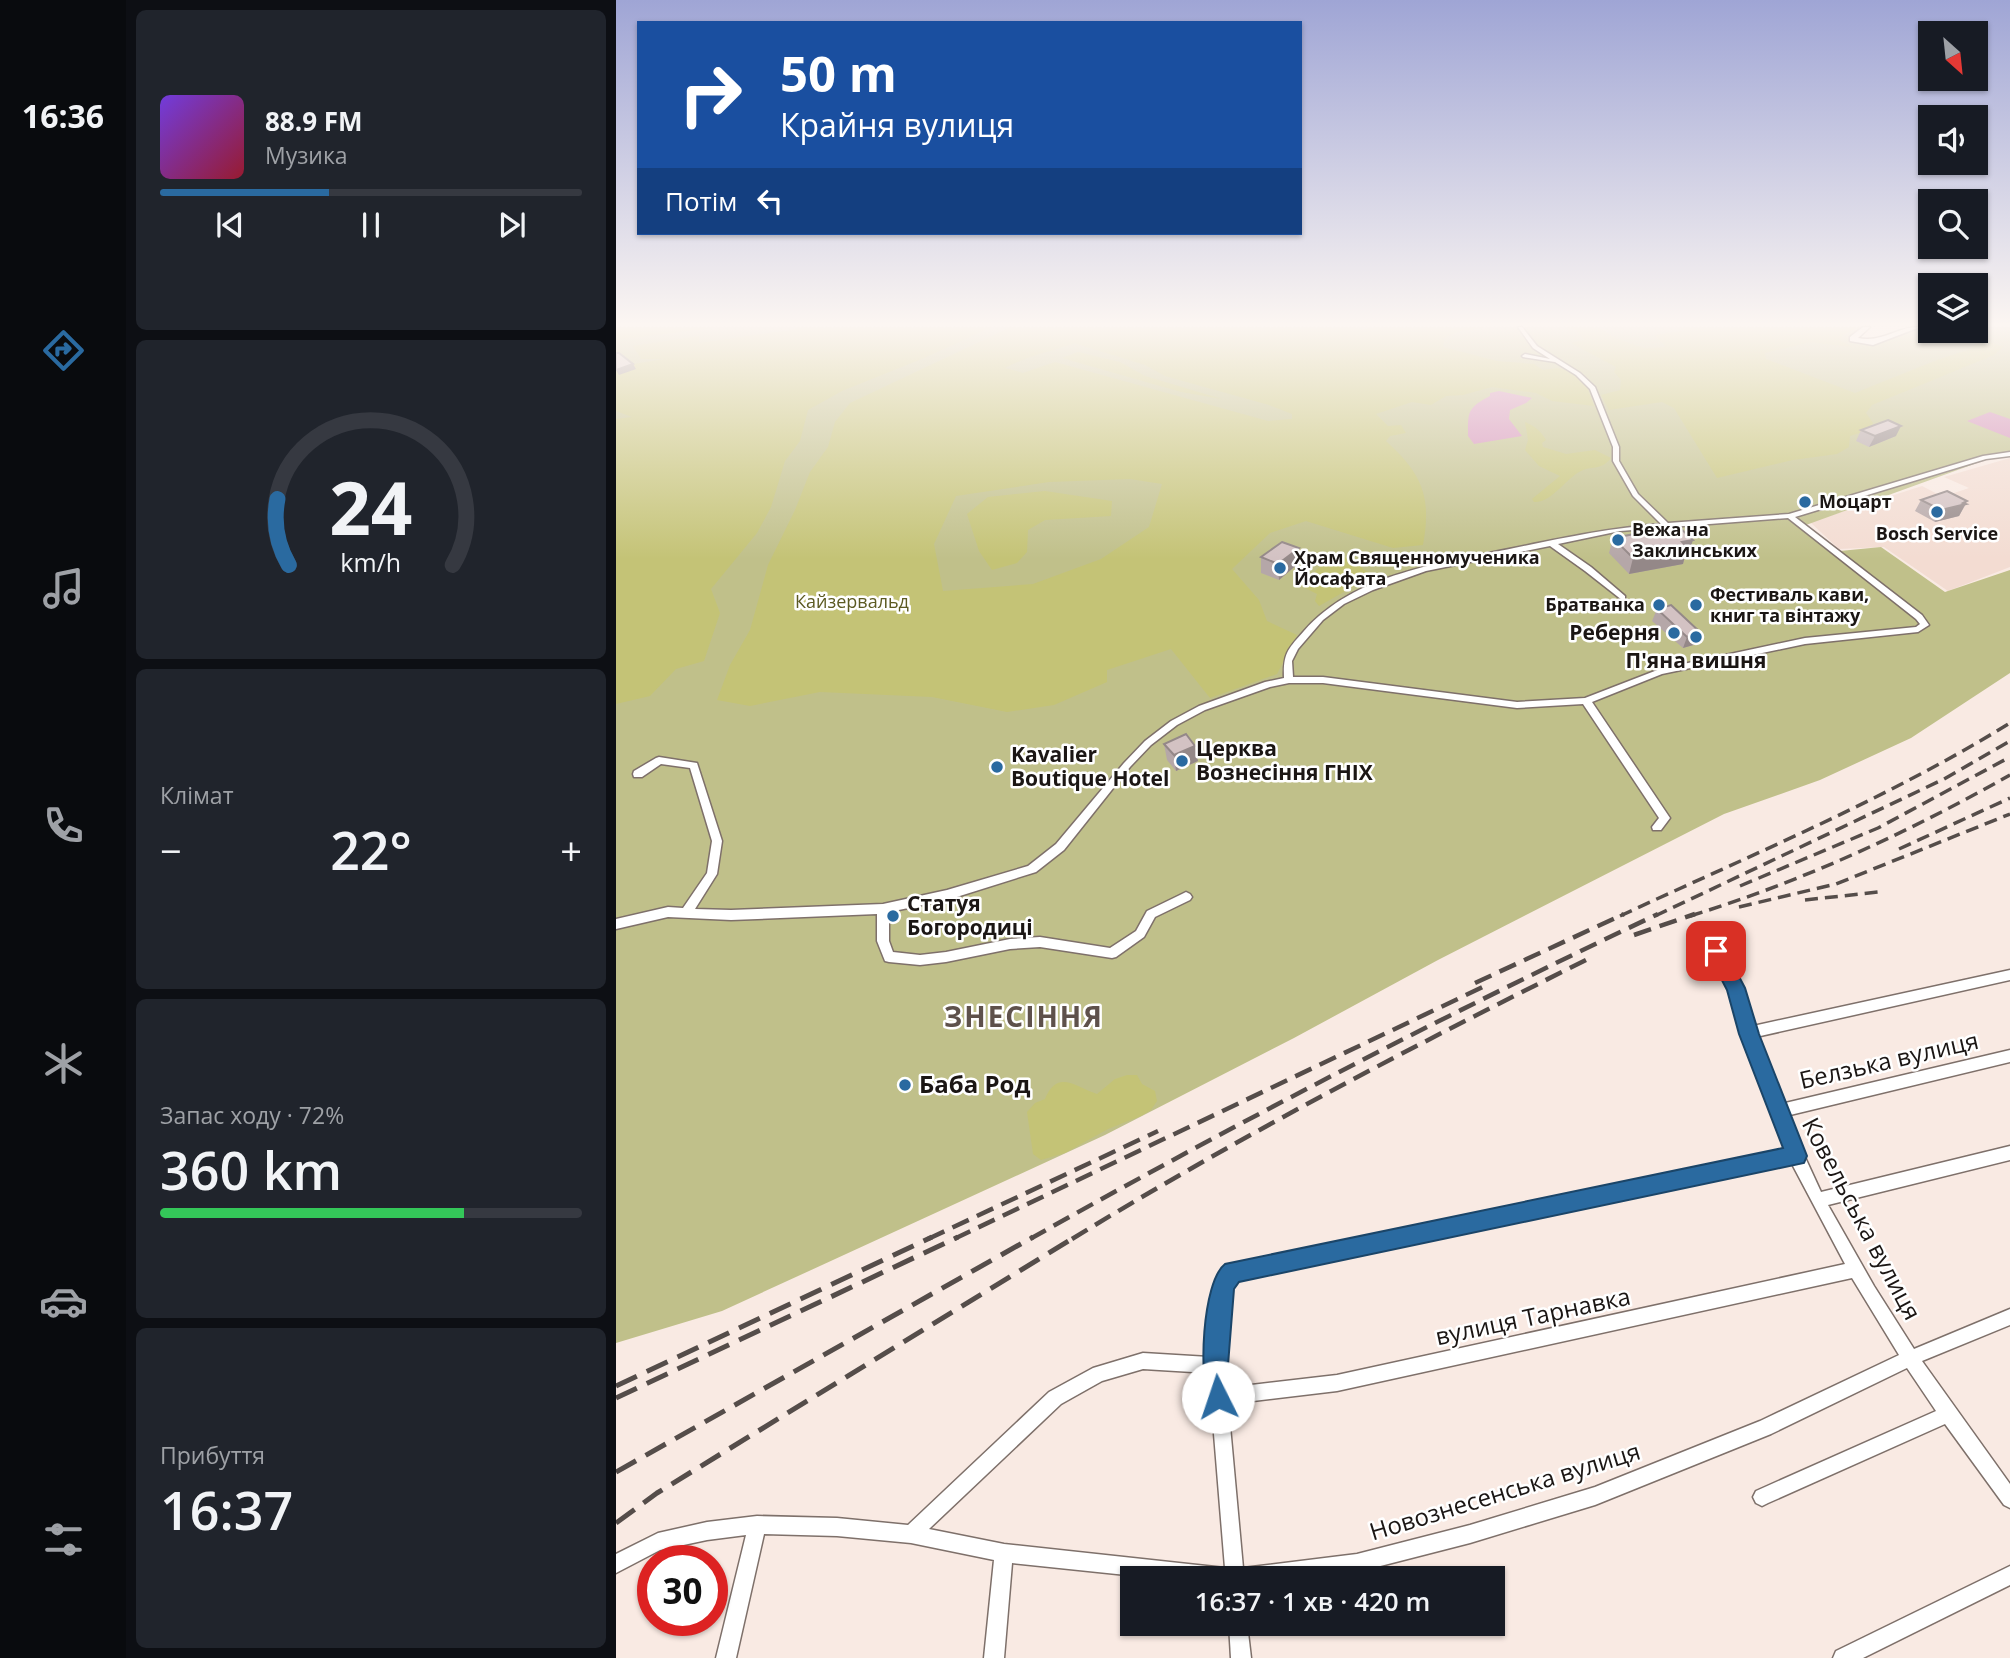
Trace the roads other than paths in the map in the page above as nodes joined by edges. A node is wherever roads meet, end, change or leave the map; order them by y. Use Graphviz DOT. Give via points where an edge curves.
graph roads {
  1 [pos="1599,404"];
  2 [pos="2010,454"];
  3 [pos="1790,516"];
  4 [pos="1664,524"];
  5 [pos="1550,542"];
  6 [pos="1622,598"];
  7 [pos="1289,680"];
  8 [pos="1586,701"];
  9 [pos="638,774"];
  10 [pos="1657,827"];
  11 [pos="1185,897"];
  12 [pos="883,909"];
  13 [pos="687,912"];
  14 [pos="622,922"];
  15 [pos="616,929"];
  16 [pos="1721,939"];
  17 [pos="2010,975"];
  18 [pos="1749,1034"];
  19 [pos="2010,1056"];
  20 [pos="1778,1111"];
  21 [pos="2010,1153"];
  22 [pos="1796,1156"];
  23 [pos="1818,1200"];
  24 [pos="1854,1270"];
  25 [pos="2010,1317"];
  26 [pos="1909,1359"];
  27 [pos="1216,1365"];
  28 [pos="1218,1397"];
  29 [pos="1947,1415"];
  30 [pos="1762,1497"];
  31 [pos="2010,1499"];
  32 [pos="757,1525"];
  33 [pos="911,1534"];
  34 [pos="1004,1553"];
  35 [pos="616,1564"];
  36 [pos="1124,1566"];
  37 [pos="1234,1566"];
  38 [pos="1333,1566"];
  39 [pos="2010,1576"];
  40 [pos="1239,1636"];
  41 [pos="726,1658"];
  42 [pos="994,1658"];
  43 [pos="1241,1658"];
  44 [pos="1843,1658"];
  1 -- 4 [label="street" via="1620,467 1635,495"];
  2 -- 3 [label="street" via="1985,457"];
  3 -- 4 [label="street"];
  3 -- 8 [label="street" via="1925,625 1805,641 1660,672"];
  4 -- 5 [label="street"];
  5 -- 6 [label="street"];
  5 -- 7 [label="street" via="1424,569 1340,602 1294,648 1288,662"];
  7 -- 8 [label="street" via="1349,683 1517,705"];
  7 -- 12 [label="street" via="1222,701 1174,723 1127,765 1071,836 1032,869"];
  8 -- 10 [label="street" via="1665,818"];
  9 -- 13 [label="street" via="659,760 694,765 717,841 712,874"];
  11 -- 12 [label="street" via="1151,914 1140,934 1112,953 1040,942 920,960 889,957 883,942"];
  12 -- 13 [label="street" via="731,915"];
  13 -- 14 [label="street"];
  14 -- 15 [label="street"];
  16 -- 18 [label="street, Ковельська вулиця" via="1716,951 1736,988"];
  17 -- 18 [label="street"];
  18 -- 20 [label="street, Ковельська вулиця"];
  19 -- 20 [label="street, Белзька вулиця"];
  20 -- 22 [label="street, Ковельська вулиця"];
  21 -- 23 [label="street"];
  22 -- 23 [label="street, Ковельська вулиця"];
  22 -- 27 [label="street" via="1233,1272 1222,1289"];
  23 -- 24 [label="street, Ковельська вулиця"];
  24 -- 26 [label="street, Ковельська вулиця"];
  24 -- 28 [label="street, вулиця Тарнавка" via="1337,1384"];
  25 -- 26 [label="street, Новознесенська вулиця"];
  26 -- 29 [label="street, Ковельська вулиця"];
  26 -- 38 [label="street, Новознесенська вулиця" via="1765,1428 1595,1496 1470,1534"];
  27 -- 28 [label="street"];
  27 -- 33 [label="street" via="1143,1361 1099,1374 1055,1398"];
  28 -- 37 [label="street"];
  29 -- 30 [label="street"];
  29 -- 31 [label="street, Ковельська вулиця"];
  32 -- 33 [label="street, Новознесенська вулиця"];
  32 -- 35 [label="street, Новознесенська вулиця" via="658,1542"];
  32 -- 41 [label="street"];
  33 -- 34 [label="street, Новознесенська вулиця"];
  34 -- 36 [label="street, Новознесенська вулиця"];
  34 -- 42 [label="street"];
  39 -- 44 [label="street"];
  40 -- 43 [label="street"];
}
